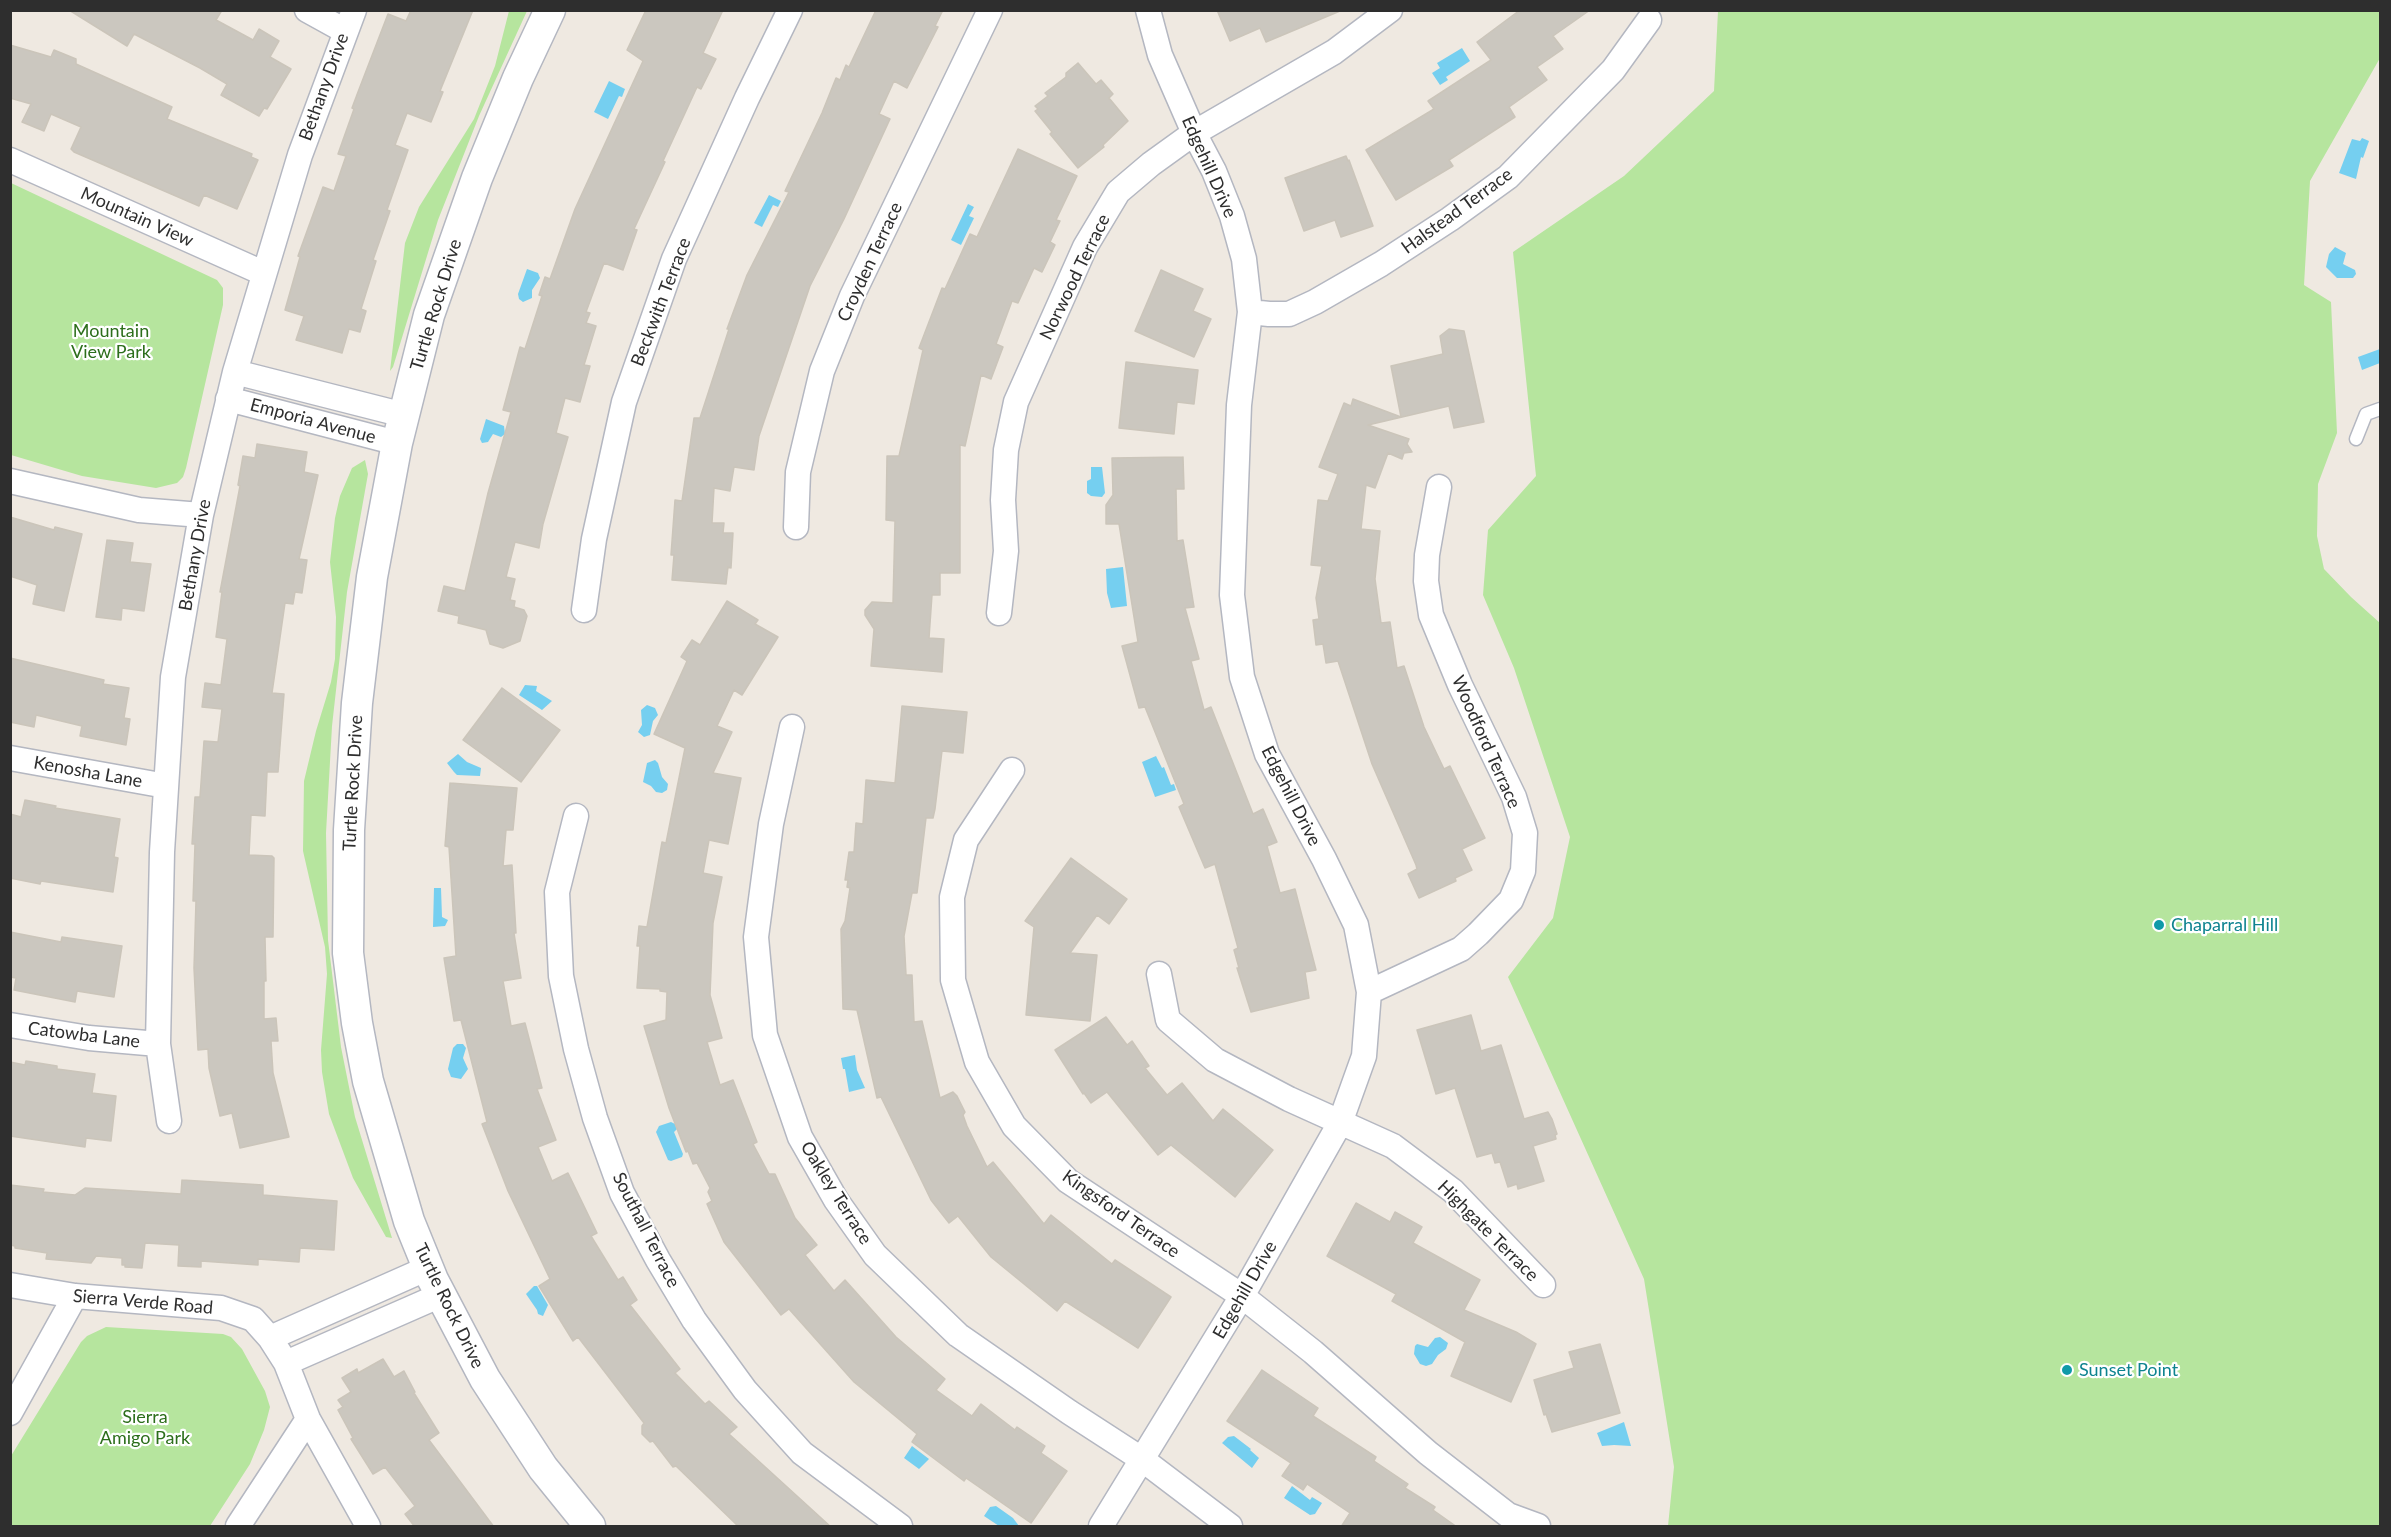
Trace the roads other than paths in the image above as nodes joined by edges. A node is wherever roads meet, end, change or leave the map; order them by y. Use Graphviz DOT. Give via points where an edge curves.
graph roads {
  1 [pos="308,10"];
  2 [pos="550,10"];
  3 [pos="790,10"];
  4 [pos="990,10"];
  5 [pos="1148,10"];
  6 [pos="1390,10"];
  7 [pos="1649,20"];
  8 [pos="349,21"];
  9 [pos="1194,133"];
  10 [pos="10,160"];
  11 [pos="263,273"];
  12 [pos="1250,312"];
  13 [pos="235,372"];
  14 [pos="228,399"];
  15 [pos="2380,409"];
  16 [pos="400,429"];
  17 [pos="2356,439"];
  18 [pos="10,481"];
  19 [pos="1439,487"];
  20 [pos="201,514"];
  21 [pos="796,527"];
  22 [pos="584,610"];
  23 [pos="999,613"];
  24 [pos="792,727"];
  25 [pos="10,758"];
  26 [pos="1012,770"];
  27 [pos="166,786"];
  28 [pos="576,816"];
  29 [pos="1159,974"];
  30 [pos="1369,992"];
  31 [pos="10,1025"];
  32 [pos="158,1044"];
  33 [pos="169,1120"];
  34 [pos="1340,1123"];
  35 [pos="428,1268"];
  36 [pos="10,1285"];
  37 [pos="1543,1285"];
  38 [pos="441,1295"];
  39 [pos="75,1296"];
  40 [pos="1242,1296"];
  41 [pos="270,1338"];
  42 [pos="286,1363"];
  43 [pos="10,1413"];
  44 [pos="308,1419"];
  45 [pos="1143,1460"];
  46 [pos="238,1527"];
  47 [pos="368,1527"];
  48 [pos="590,1527"];
  49 [pos="900,1527"];
  50 [pos="1101,1527"];
  51 [pos="1230,1527"];
  52 [pos="1538,1527"];
  1 -- 8 [label="street"];
  2 -- 16 [label="street, Turtle Rock Drive" via="477,178 429,315"];
  3 -- 22 [label="street, Beckwith Terrace" via="674,259 624,402 594,539"];
  4 -- 21 [label="street, Croyden Terrace" via="852,296 822,371 798,472"];
  5 -- 9 [label="street, Edgehill Drive" via="1160,55"];
  6 -- 9 [label="street, Norwood Terrace" via="1334,52"];
  7 -- 12 [label="street, Halstead Terrace" via="1613,70 1508,177 1440,226 1315,302 1289,314"];
  8 -- 11 [label="street, Bethany Drive" via="300,155"];
  9 -- 12 [label="street, Edgehill Drive" via="1232,216 1244,259"];
  9 -- 23 [label="street, Norwood Terrace" via="1118,192 1085,247 1016,402 1006,450 1006,551"];
  10 -- 11 [label="street, Mountain View"];
  11 -- 13 [label="street, Bethany Drive"];
  12 -- 30 [label="street, Edgehill Drive" via="1239,405 1232,595 1242,677 1267,754 1356,924"];
  13 -- 14 [label="street, Bethany Drive"];
  13 -- 16 [label="street, Emporia Avenue"];
  14 -- 16 [label="street, Emporia Avenue"];
  14 -- 20 [label="street, Bethany Drive"];
  15 -- 17 [label="lane" via="2366,414"];
  16 -- 35 [label="street, Turtle Rock Drive" via="370,588 357,703 349,830 348,953 368,1081"];
  18 -- 20 [label="street" via="139,510"];
  19 -- 30 [label="street, Woodford Terrace" via="1427,555 1431,615 1514,797 1525,833 1523,871 1511,900 1461,949"];
  20 -- 27 [label="street, Bethany Drive" via="173,677"];
  24 -- 45 [label="street, Oakley Terrace" via="771,824 756,937 765,1035 800,1137 836,1200 875,1255 958,1335"];
  25 -- 27 [label="street, Kenosha Lane"];
  26 -- 40 [label="street, Kingsford Terrace" via="966,840 951,897 954,980 977,1062 1014,1126 1068,1181"];
  27 -- 32 [label="street, Bethany Drive"];
  28 -- 49 [label="street, Southall Terrace" via="556,892 561,976 592,1106 622,1193 694,1320 745,1390 802,1453"];
  29 -- 34 [label="street, Highgate Terrace" via="1168,1020 1215,1060"];
  30 -- 34 [label="street, Edgehill Drive" via="1364,1056"];
  31 -- 32 [label="street, Catowba Lane"];
  32 -- 33 [label="street, Bethany Drive"];
  34 -- 37 [label="street, Highgate Terrace" via="1393,1146 1453,1191"];
  34 -- 40 [label="street, Edgehill Drive"];
  35 -- 38 [label="street, Turtle Rock Drive"];
  35 -- 41 [label="street"];
  36 -- 39 [label="street, Sierra Verde Road"];
  38 -- 42 [label="street"];
  38 -- 48 [label="street, Turtle Rock Drive" via="485,1378 543,1468"];
  39 -- 41 [label="street, Sierra Verde Road" via="220,1308 253,1319"];
  39 -- 43 [label="street"];
  40 -- 45 [label="street, Edgehill Drive"];
  40 -- 52 [label="street, Kingsford Terrace" via="1313,1352 1428,1453 1508,1515"];
  41 -- 42 [label="street, Sierra Verde Road"];
  42 -- 44 [label="street, Sierra Verde Road"];
  44 -- 46 [label="street"];
  44 -- 47 [label="street, Sierra Verde Road"];
  45 -- 50 [label="street, Edgehill Drive"];
  45 -- 51 [label="street, Oakley Terrace"];
}
